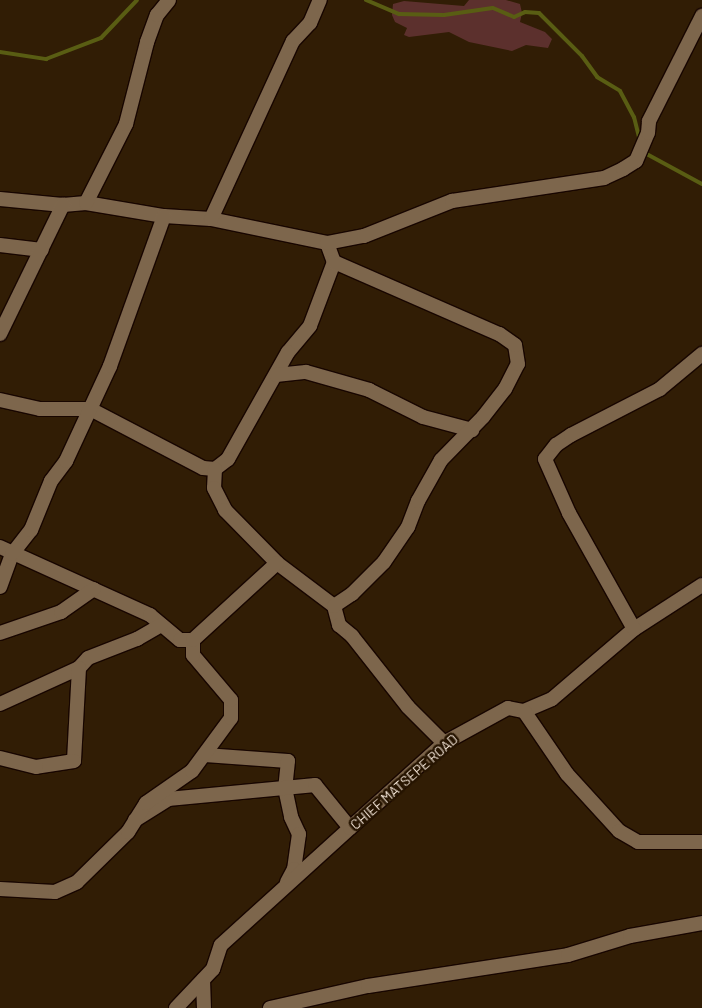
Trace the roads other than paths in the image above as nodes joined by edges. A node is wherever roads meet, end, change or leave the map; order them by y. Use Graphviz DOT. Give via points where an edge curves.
graph roads {
  1 [pos="169,0"];
  2 [pos="320,0"];
  3 [pos="702,16"];
  4 [pos="698,39"];
  5 [pos="0,199"];
  6 [pos="86,203"];
  7 [pos="63,205"];
  8 [pos="164,216"];
  9 [pos="211,219"];
  10 [pos="327,244"];
  11 [pos="0,245"];
  12 [pos="42,250"];
  13 [pos="334,262"];
  14 [pos="0,334"];
  15 [pos="702,354"];
  16 [pos="276,375"];
  17 [pos="0,400"];
  18 [pos="90,409"];
  19 [pos="472,430"];
  20 [pos="215,469"];
  21 [pos="6,551"];
  22 [pos="278,563"];
  23 [pos="702,585"];
  24 [pos="0,587"];
  25 [pos="94,588"];
  26 [pos="334,606"];
  27 [pos="161,625"];
  28 [pos="634,629"];
  29 [pos="0,633"];
  30 [pos="193,640"];
  31 [pos="79,668"];
  32 [pos="0,704"];
  33 [pos="524,710"];
  34 [pos="444,743"];
  35 [pos="205,755"];
  36 [pos="0,758"];
  37 [pos="285,788"];
  38 [pos="134,820"];
  39 [pos="350,828"];
  40 [pos="702,842"];
  41 [pos="284,889"];
  42 [pos="0,890"];
  43 [pos="702,923"];
  44 [pos="203,980"];
  45 [pos="176,1008"];
  46 [pos="204,1008"];
  47 [pos="270,1008"];
  1 -- 6 [label="street" via="157,15 147,42 126,124"];
  2 -- 9 [label="street" via="310,23 293,41"];
  3 -- 4 [label="street"];
  4 -- 10 [label="street" via="649,121 648,133 636,161 623,169 604,178 452,201 364,236"];
  5 -- 7 [label="street"];
  6 -- 7 [label="street"];
  6 -- 8 [label="street"];
  7 -- 12 [label="street"];
  8 -- 9 [label="street"];
  8 -- 18 [label="street" via="110,366"];
  9 -- 10 [label="street"];
  10 -- 13 [label="street"];
  11 -- 12 [label="street"];
  12 -- 14 [label="street"];
  13 -- 16 [label="street" via="310,326 288,352"];
  13 -- 19 [label="street" via="492,331 515,345 518,364 505,389"];
  15 -- 28 [label="street" via="660,389 571,435 556,445 545,459 569,513"];
  16 -- 19 [label="street" via="306,372 369,390 423,417"];
  16 -- 20 [label="street" via="228,459"];
  17 -- 18 [label="street" via="40,409"];
  18 -- 20 [label="street" via="203,468"];
  18 -- 21 [label="street" via="66,461 51,481 31,530"];
  19 -- 26 [label="street" via="441,460 418,501 408,527 384,562 352,594"];
  20 -- 22 [label="street" via="214,488 225,510"];
  21 -- 24 [label="street"];
  21 -- 25 [label="street"];
  22 -- 26 [label="street"];
  22 -- 30 [label="street"];
  23 -- 28 [label="street, CHIEF MATSEPE ROAD"];
  25 -- 27 [label="street" via="150,615"];
  25 -- 29 [label="street" via="61,612"];
  26 -- 34 [label="street" via="339,624 408,707"];
  27 -- 30 [label="street" via="180,640"];
  27 -- 31 [label="street" via="137,639 88,658"];
  28 -- 33 [label="street, CHIEF MATSEPE ROAD" via="552,699"];
  30 -- 35 [label="street" via="193,655 232,700 232,718"];
  31 -- 32 [label="street"];
  31 -- 36 [label="street" via="74,761 36,767"];
  33 -- 34 [label="street, CHIEF MATSEPE ROAD" via="508,708 497,712"];
  33 -- 40 [label="street" via="567,774 619,832 638,842"];
  34 -- 39 [label="street, CHIEF MATSEPE ROAD"];
  35 -- 37 [label="street" via="288,761"];
  35 -- 38 [label="street" via="192,771 146,803"];
  37 -- 38 [label="street" via="168,799"];
  37 -- 39 [label="street" via="315,785"];
  37 -- 41 [label="street" via="298,834 294,869"];
  38 -- 42 [label="street" via="106,856 67,888 37,893"];
  39 -- 41 [label="street, CHIEF MATSEPE ROAD"];
  41 -- 44 [label="street, CHIEF MATSEPE ROAD" via="221,945 213,969"];
  43 -- 47 [label="street" via="630,936 568,955 368,986"];
  44 -- 45 [label="street, CHIEF MATSEPE ROAD"];
  44 -- 46 [label="street"];
}
